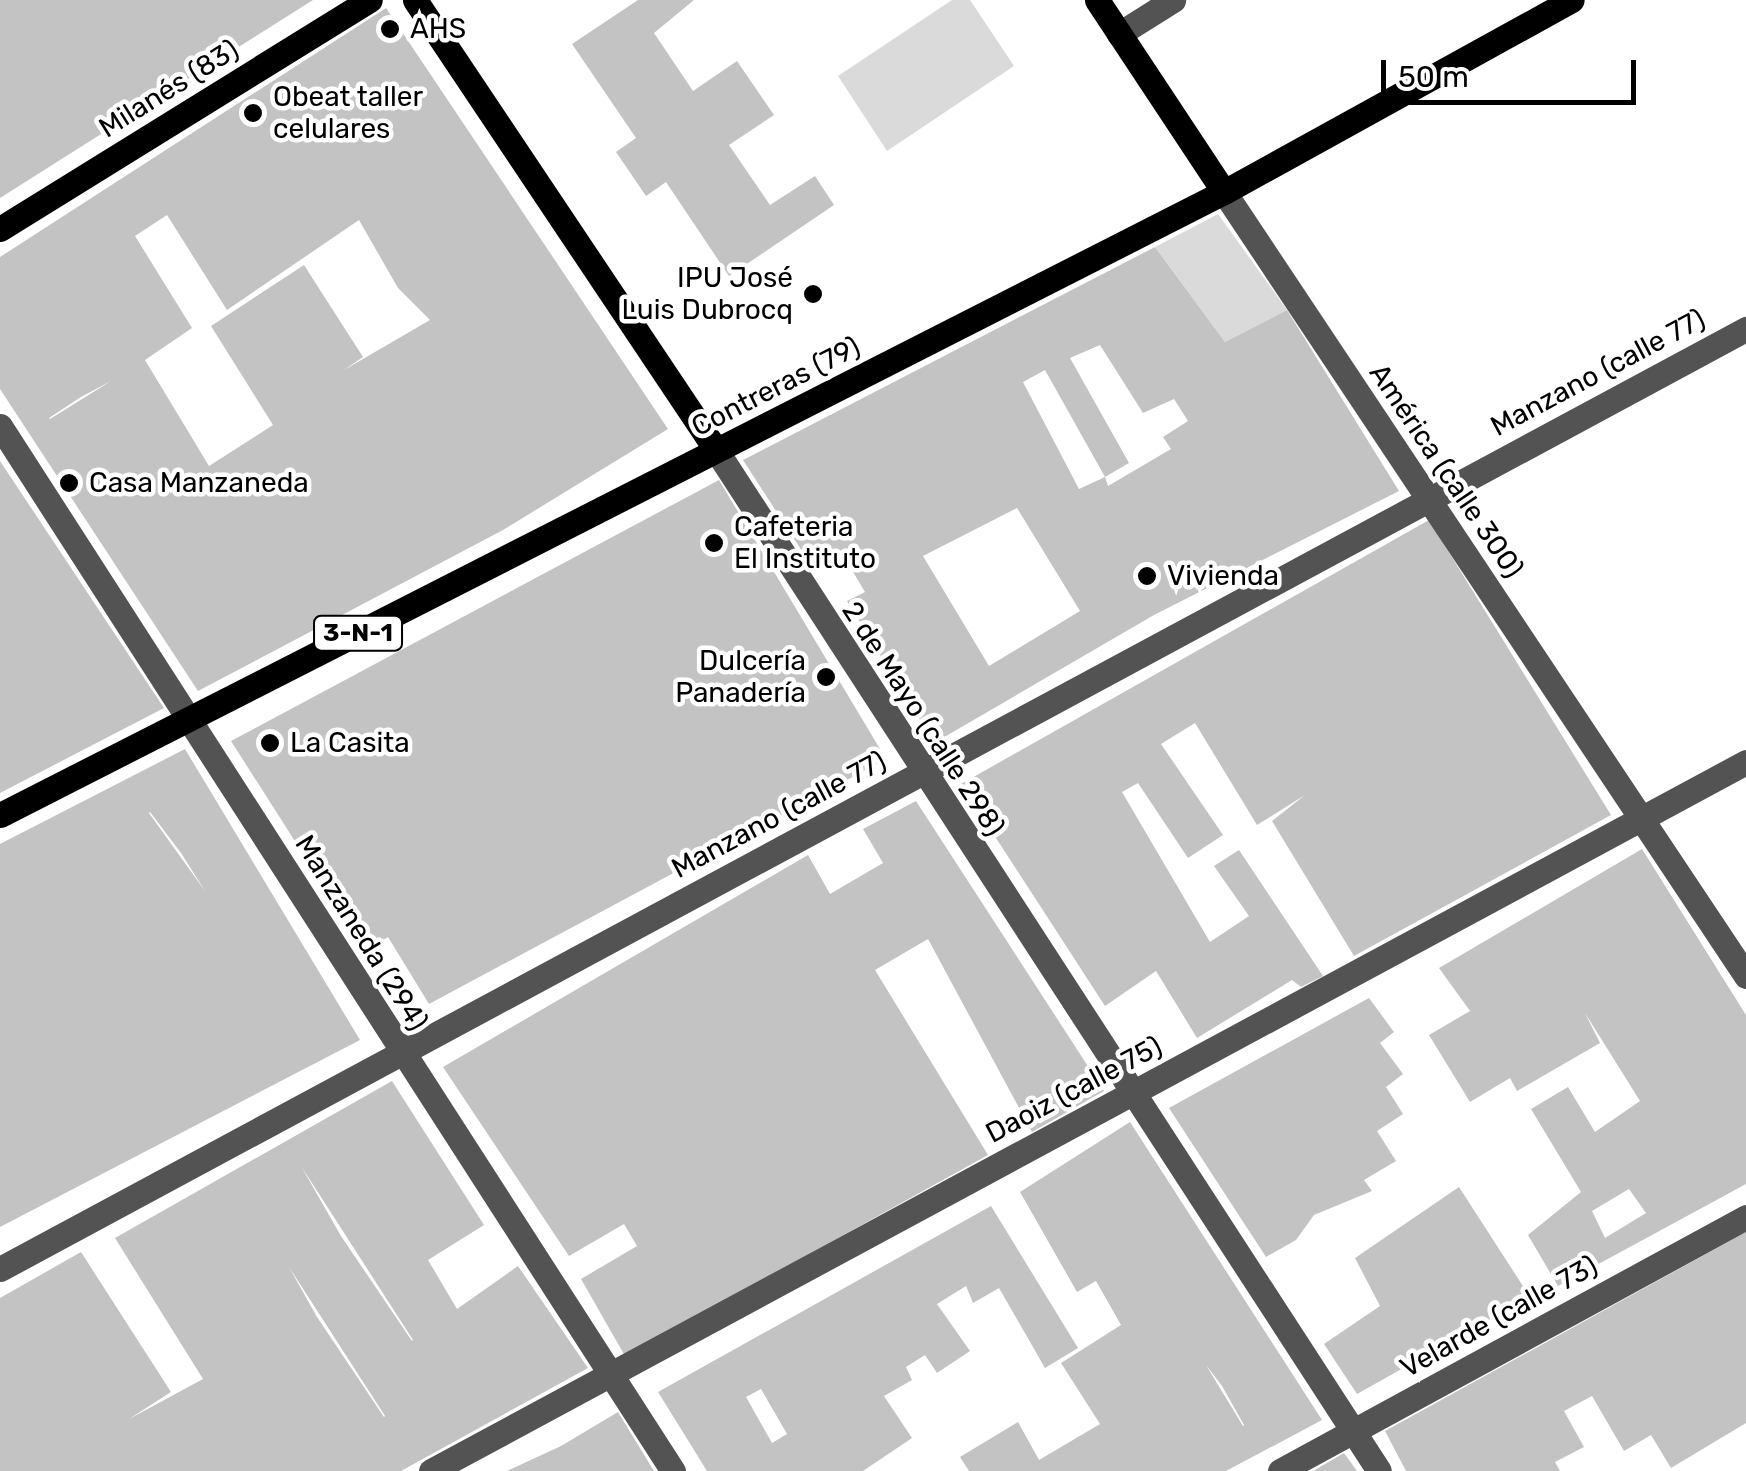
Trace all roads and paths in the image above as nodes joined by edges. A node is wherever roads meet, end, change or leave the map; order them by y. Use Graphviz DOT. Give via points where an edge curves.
graph roads {
  1 [pos="370,0"];
  2 [pos="415,0"];
  3 [pos="1096,0"];
  4 [pos="1173,0"];
  5 [pos="1572,0"];
  6 [pos="1119,34"];
  7 [pos="1224,192"];
  8 [pos="0,229"];
  9 [pos="1746,329"];
  10 [pos="0,426"];
  11 [pos="716,450"];
  12 [pos="1427,496"];
  13 [pos="190,719"];
  14 [pos="1746,762"];
  15 [pos="920,773"];
  16 [pos="0,814"];
  17 [pos="1642,819"];
  18 [pos="1746,976"];
  19 [pos="402,1054"];
  20 [pos="1131,1093"];
  21 [pos="1746,1216"];
  22 [pos="0,1270"];
  23 [pos="611,1374"];
  24 [pos="1352,1431"];
  25 [pos="431,1471"];
  26 [pos="673,1471"];
  27 [pos="1280,1471"];
  28 [pos="1380,1471"];
  1 -- 8 [label="main road, Milanés (83)"];
  2 -- 11 [label="main road, 2 de Mayo (calle 298)"];
  3 -- 6 [label="main road, América (calle 300)"];
  4 -- 6 [label="street"];
  5 -- 7 [label="main road, Contreras (79) / 3-N-1"];
  6 -- 7 [label="main road, América (calle 300)"];
  7 -- 11 [label="main road, Contreras (79) / 3-N-1"];
  7 -- 12 [label="street, América (calle 300)"];
  9 -- 12 [label="street, Manzano (calle 77)"];
  10 -- 13 [label="street, Manzaneda (294)"];
  11 -- 13 [label="main road, Contreras (79) / 3-N-1"];
  11 -- 15 [label="street, 2 de Mayo (calle 298)"];
  12 -- 15 [label="street, Manzano (calle 77)"];
  12 -- 17 [label="street, América (calle 300)"];
  13 -- 16 [label="main road, Contreras (79) / 3-N-1"];
  13 -- 19 [label="street, Manzaneda (294)"];
  14 -- 17 [label="street, Daoiz (calle 75)"];
  15 -- 19 [label="street, Manzano (calle 77)"];
  15 -- 20 [label="street, 2 de Mayo (calle 298)"];
  17 -- 18 [label="street, América (calle 300)"];
  17 -- 20 [label="street, Daoiz (calle 75)"];
  19 -- 22 [label="street, Manzano (calle 77)"];
  19 -- 23 [label="street, Manzaneda (294)"];
  20 -- 23 [label="street, Daoiz (calle 75)"];
  20 -- 24 [label="street, 2 de Mayo (calle 298)"];
  21 -- 24 [label="street, Velarde (calle 73)"];
  23 -- 25 [label="street, Daoiz (calle 75)"];
  23 -- 26 [label="street, Manzaneda (294)"];
  24 -- 27 [label="street, Velarde (calle 73)"];
  24 -- 28 [label="street, 2 de Mayo (calle 298)"];
}
